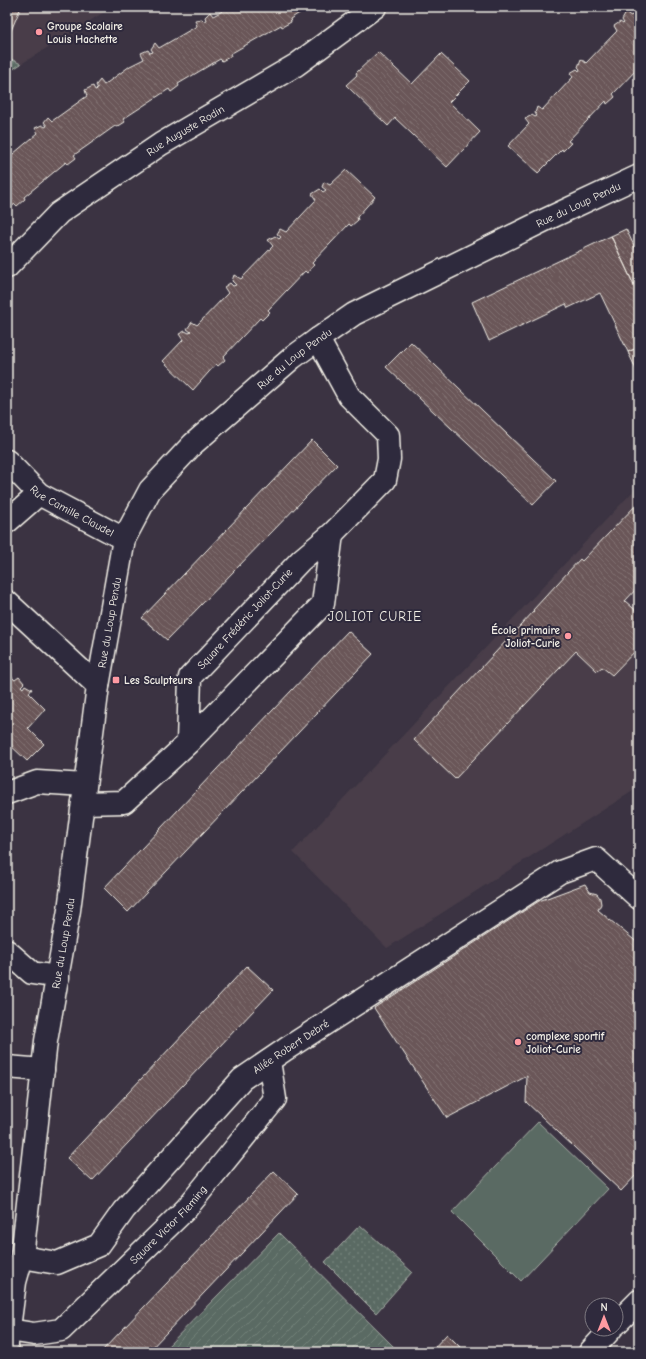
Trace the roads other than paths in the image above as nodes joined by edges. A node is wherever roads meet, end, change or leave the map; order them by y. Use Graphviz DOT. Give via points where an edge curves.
graph roads {
  1 [pos="375,7"];
  2 [pos="639,176"];
  3 [pos="7,267"];
  4 [pos="318,339"];
  5 [pos="7,461"];
  6 [pos="39,494"];
  7 [pos="7,522"];
  8 [pos="332,534"];
  9 [pos="124,538"];
  10 [pos="7,602"];
  11 [pos="98,686"];
  12 [pos="188,743"];
  13 [pos="7,792"];
  14 [pos="84,794"];
  15 [pos="639,898"];
  16 [pos="7,951"];
  17 [pos="58,977"];
  18 [pos="269,1061"];
  19 [pos="7,1067"];
  20 [pos="43,1070"];
  21 [pos="22,1257"];
  22 [pos="11,1281"];
  23 [pos="639,1301"];
  24 [pos="624,1316"];
  25 [pos="8,1337"];
  26 [pos="604,1337"];
  27 [pos="590,1352"];
  1 -- 3 [label="street, Rue Auguste Rodin" via="296,65 161,144 59,213"];
  2 -- 4 [label="street, Rue du Loup Pendu" via="354,314"];
  4 -- 8 [label="street, Square Frédéric Joliot-Curie" via="349,396 388,435 389,459 385,480"];
  4 -- 9 [label="street, Rue du Loup Pendu" via="292,358 193,444 150,490"];
  5 -- 6 [label="street, Rue Camille Claudel"];
  6 -- 7 [label="street"];
  6 -- 9 [label="street, Rue Camille Claudel"];
  8 -- 12 [label="street" via="324,604"];
  8 -- 12 [label="street, Square Frédéric Joliot-Curie" via="301,560 190,677"];
  9 -- 11 [label="street, Rue du Loup Pendu"];
  10 -- 11 [label="street"];
  11 -- 14 [label="street, Rue du Loup Pendu"];
  12 -- 14 [label="street" via="124,802"];
  13 -- 14 [label="street" via="37,782"];
  14 -- 17 [label="street, Rue du Loup Pendu"];
  15 -- 18 [label="street, Allée Robert Debré" via="596,859 560,872"];
  16 -- 17 [label="street" via="32,973"];
  17 -- 20 [label="street, Rue du Loup Pendu"];
  18 -- 21 [label="street, Allée Robert Debré" via="242,1079 124,1210 99,1245 57,1263"];
  18 -- 25 [label="street, Square Victor Fleming" via="275,1099 186,1209 61,1330"];
  19 -- 20 [label="street"];
  20 -- 21 [label="street, Rue du Loup Pendu"];
  21 -- 22 [label="street, Rue du Loup Pendu"];
  22 -- 25 [label="street, Rue du Loup Pendu"];
  23 -- 24 [label="street"];
  26 -- 27 [label="street"];
}
